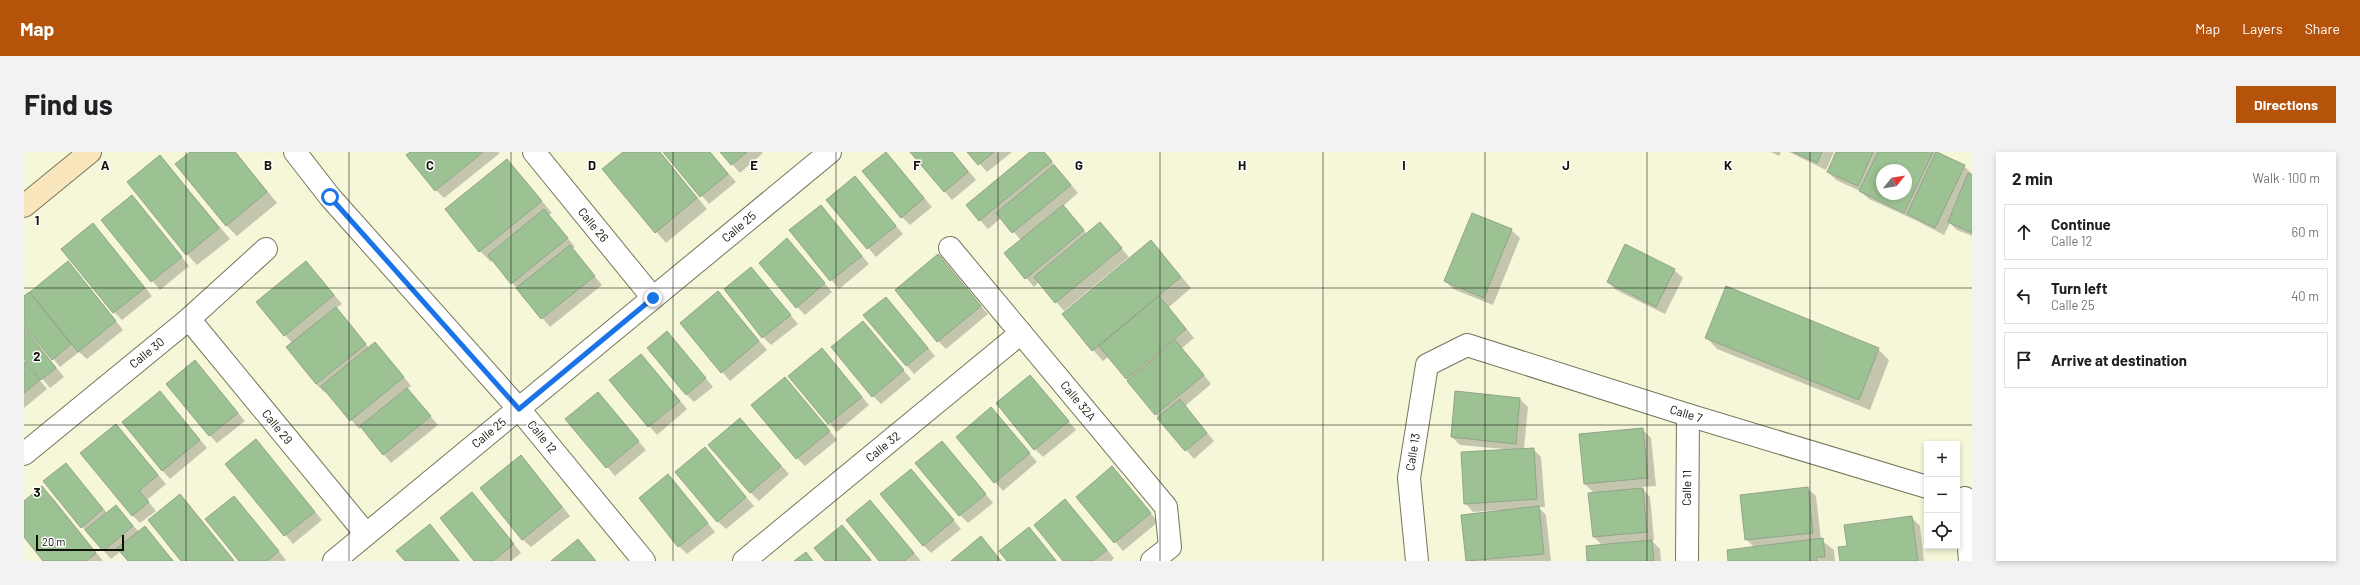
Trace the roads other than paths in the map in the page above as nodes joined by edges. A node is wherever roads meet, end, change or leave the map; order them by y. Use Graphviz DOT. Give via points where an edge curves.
graph roads {
  1 [pos="90,152"];
  2 [pos="295,152"];
  3 [pos="534,152"];
  4 [pos="830,152"];
  5 [pos="24,206"];
  6 [pos="950,248"];
  7 [pos="266,249"];
  8 [pos="653,298"];
  9 [pos="188,319"];
  10 [pos="1021,333"];
  11 [pos="1447,355"];
  12 [pos="519,409"];
  13 [pos="1688,415"];
  14 [pos="24,454"];
  15 [pos="1924,486"];
  16 [pos="1965,498"];
  17 [pos="366,534"];
  18 [pos="334,561"];
  19 [pos="644,561"];
  20 [pos="744,561"];
  21 [pos="1152,561"];
  22 [pos="1417,561"];
  23 [pos="1687,561"];
  24 [pos="1970,561"];
  1 -- 5 [label="street"];
  2 -- 12 [label="street, Calle 12" via="330,197"];
  3 -- 8 [label="street, Calle 26"];
  4 -- 8 [label="street, Calle 25"];
  6 -- 10 [label="street, Calle 32A"];
  7 -- 9 [label="street, Calle 30"];
  8 -- 12 [label="street, Calle 25"];
  9 -- 14 [label="street, Calle 30"];
  9 -- 17 [label="street, Calle 29"];
  10 -- 20 [label="street, Calle 32"];
  10 -- 21 [label="street, Calle 32A" via="1166,508 1170,546"];
  11 -- 13 [label="street, Calle 7" via="1467,345"];
  11 -- 22 [label="street, Calle 13" via="1427,364 1409,478"];
  12 -- 17 [label="street, Calle 25"];
  12 -- 19 [label="street, Calle 12"];
  13 -- 15 [label="street, Calle 7"];
  13 -- 23 [label="street, Calle 11"];
  16 -- 24 [label="street"];
  17 -- 18 [label="street, Calle 25"];
}
